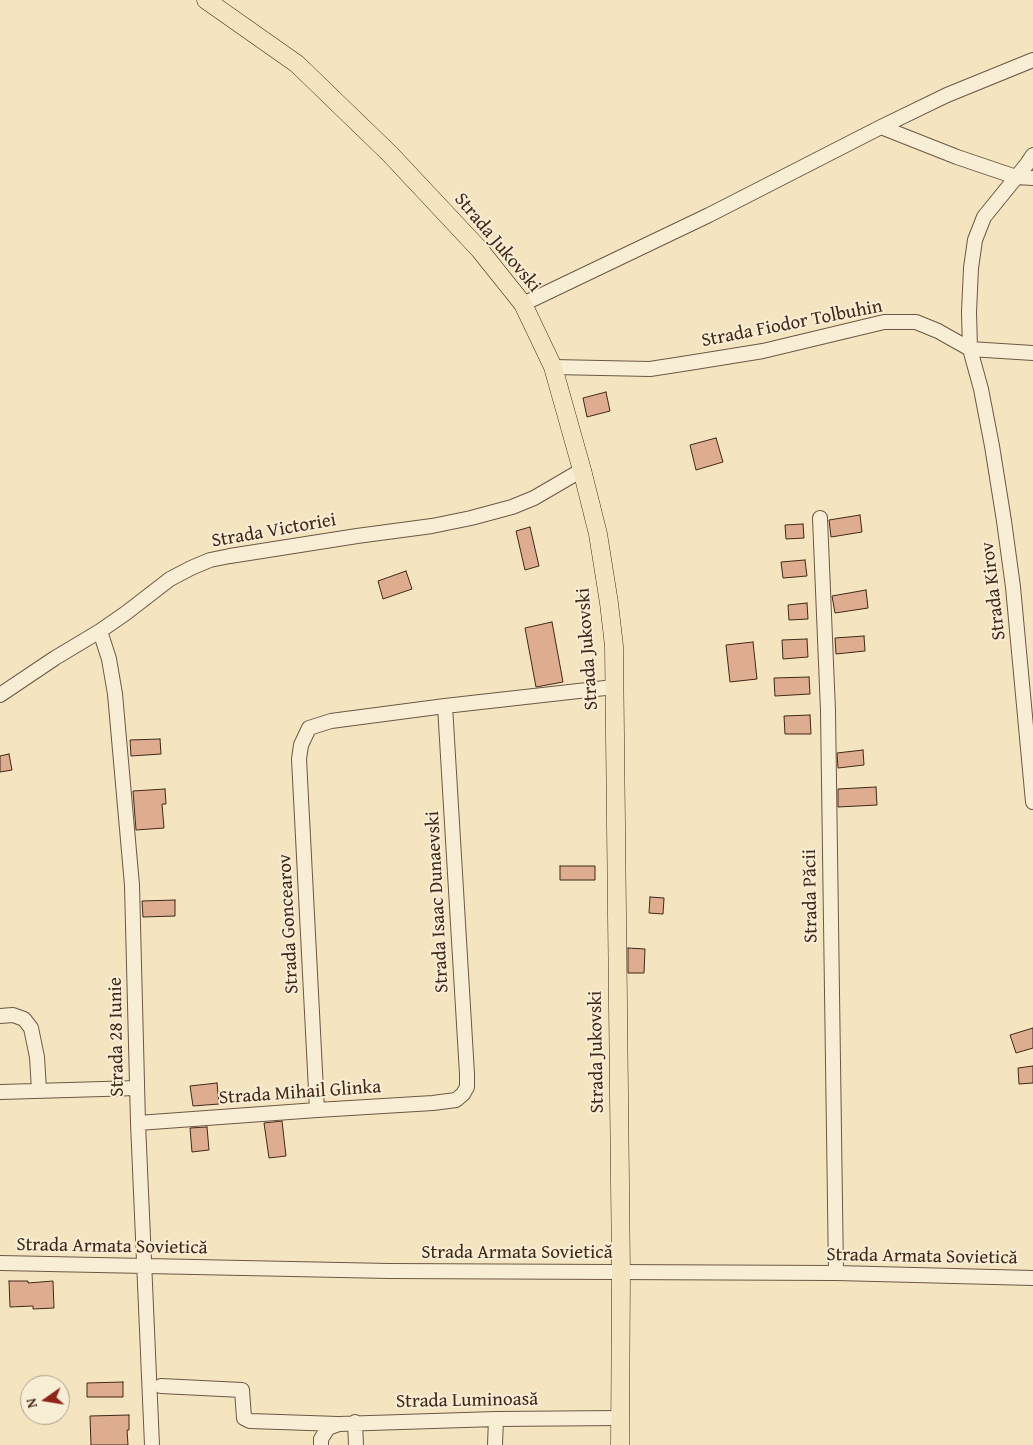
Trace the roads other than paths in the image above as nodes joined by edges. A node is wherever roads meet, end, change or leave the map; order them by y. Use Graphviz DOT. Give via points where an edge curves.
graph roads {
  1 [pos="206,0"];
  2 [pos="1033,60"];
  3 [pos="881,127"];
  4 [pos="1033,155"];
  5 [pos="1016,177"];
  6 [pos="1033,178"];
  7 [pos="523,304"];
  8 [pos="970,348"];
  9 [pos="1033,353"];
  10 [pos="553,367"];
  11 [pos="582,470"];
  12 [pos="820,518"];
  13 [pos="100,631"];
  14 [pos="614,687"];
  15 [pos="0,695"];
  16 [pos="445,706"];
  17 [pos="1033,802"];
  18 [pos="0,1016"];
  19 [pos="137,1088"];
  20 [pos="39,1090"];
  21 [pos="0,1092"];
  22 [pos="463,1094"];
  23 [pos="317,1110"];
  24 [pos="138,1124"];
  25 [pos="0,1263"];
  26 [pos="144,1266"];
  27 [pos="621,1272"];
  28 [pos="836,1273"];
  29 [pos="1033,1278"];
  30 [pos="161,1386"];
  31 [pos="620,1418"];
  32 [pos="496,1419"];
  33 [pos="355,1422"];
  34 [pos="339,1424"];
  35 [pos="321,1442"];
  36 [pos="152,1445"];
  37 [pos="356,1445"];
  38 [pos="495,1445"];
  39 [pos="620,1445"];
  1 -- 7 [label="main road, Strada Jukovski" via="297,64 390,154 479,249"];
  2 -- 3 [label="street" via="947,95"];
  3 -- 5 [label="street"];
  3 -- 7 [label="street" via="709,215"];
  4 -- 5 [label="street, Strada Kirov"];
  5 -- 6 [label="street"];
  5 -- 8 [label="street, Strada Kirov" via="984,217 975,240 971,268"];
  7 -- 10 [label="main road, Strada Jukovski"];
  8 -- 9 [label="street, Strada Fiodor Tolbuhin"];
  8 -- 10 [label="street, Strada Fiodor Tolbuhin" via="916,322 884,322 763,350 650,369"];
  8 -- 17 [label="street, Strada Kirov" via="992,446 1004,521 1019,639"];
  10 -- 11 [label="main road, Strada Jukovski"];
  11 -- 13 [label="street, Strada Victoriei" via="534,498 471,518 210,560 170,579"];
  11 -- 14 [label="main road, Strada Jukovski" via="598,534 609,603"];
  12 -- 28 [label="street, Strada Păcii" via="828,711"];
  13 -- 15 [label="street, Strada Victoriei"];
  13 -- 19 [label="street, Strada 28 Iunie" via="115,694 132,885"];
  14 -- 16 [label="street"];
  14 -- 27 [label="main road, Strada Jukovski"];
  16 -- 22 [label="street, Strada Isaac Dunaevski" via="467,1074 467,1087"];
  16 -- 23 [label="street, Strada Goncearov" via="331,721 309,728 303,737 299,759"];
  18 -- 20 [label="street" via="13,1015 24,1019 31,1028"];
  19 -- 20 [label="street"];
  19 -- 24 [label="street, Strada 28 Iunie"];
  20 -- 21 [label="street"];
  22 -- 23 [label="street, Strada Mihail Glinka" via="449,1102"];
  23 -- 24 [label="street, Strada Mihail Glinka"];
  24 -- 26 [label="street, Strada 28 Iunie"];
  25 -- 26 [label="street, Strada Armata Sovietică"];
  26 -- 27 [label="street, Strada Armata Sovietică"];
  26 -- 36 [label="street, Strada 28 Iunie"];
  27 -- 28 [label="street, Strada Armata Sovietică"];
  27 -- 31 [label="main road, Strada Jukovski"];
  28 -- 29 [label="street, Strada Armata Sovietică"];
  30 -- 34 [label="street, Strada Luminoasă" via="242,1390 244,1418 250,1420"];
  31 -- 32 [label="street, Strada Luminoasă"];
  31 -- 39 [label="main road, Strada Jukovski"];
  32 -- 33 [label="street, Strada Luminoasă"];
  32 -- 38 [label="street"];
  33 -- 34 [label="street, Strada Luminoasă"];
  33 -- 37 [label="street"];
  34 -- 35 [label="street" via="328,1428"];
}
